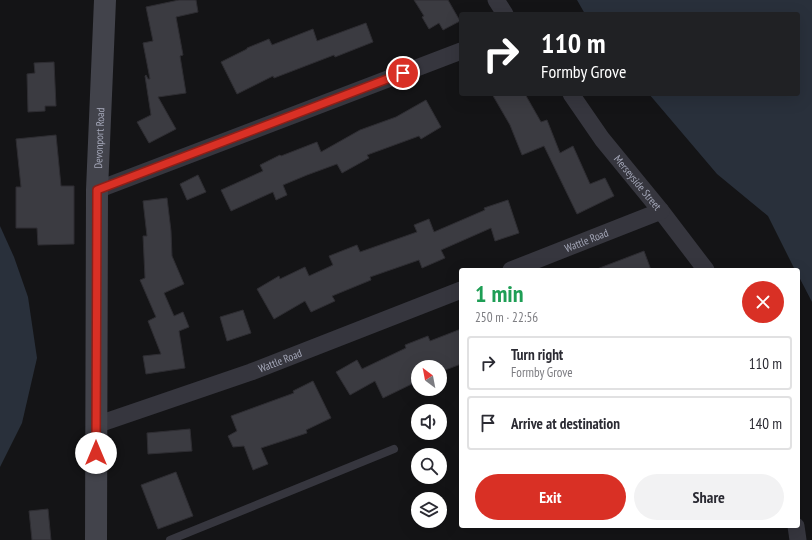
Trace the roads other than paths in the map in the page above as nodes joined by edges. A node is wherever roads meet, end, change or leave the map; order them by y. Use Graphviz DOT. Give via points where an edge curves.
graph roads {
  1 [pos="105,0"];
  2 [pos="496,0"];
  3 [pos="504,12"];
  4 [pos="459,52"];
  5 [pos="572,96"];
  6 [pos="97,190"];
  7 [pos="661,211"];
  8 [pos="516,268"];
  9 [pos="704,268"];
  10 [pos="459,291"];
  11 [pos="96,424"];
  12 [pos="394,449"];
  13 [pos="796,528"];
  14 [pos="96,540"];
  15 [pos="170,540"];
  16 [pos="798,540"];
  1 -- 6 [label="main road, Devonport Road"];
  2 -- 3 [label="street"];
  4 -- 6 [label="street"];
  5 -- 7 [label="street, Merseyside Street" via="602,139"];
  6 -- 11 [label="main road, Devonport Road"];
  7 -- 8 [label="street, Wattle Road"];
  7 -- 9 [label="street, Merseyside Street"];
  10 -- 11 [label="street, Wattle Road" via="251,372"];
  11 -- 14 [label="main road, Devonport Road"];
  12 -- 15 [label="lane"];
  13 -- 16 [label="street"];
}
